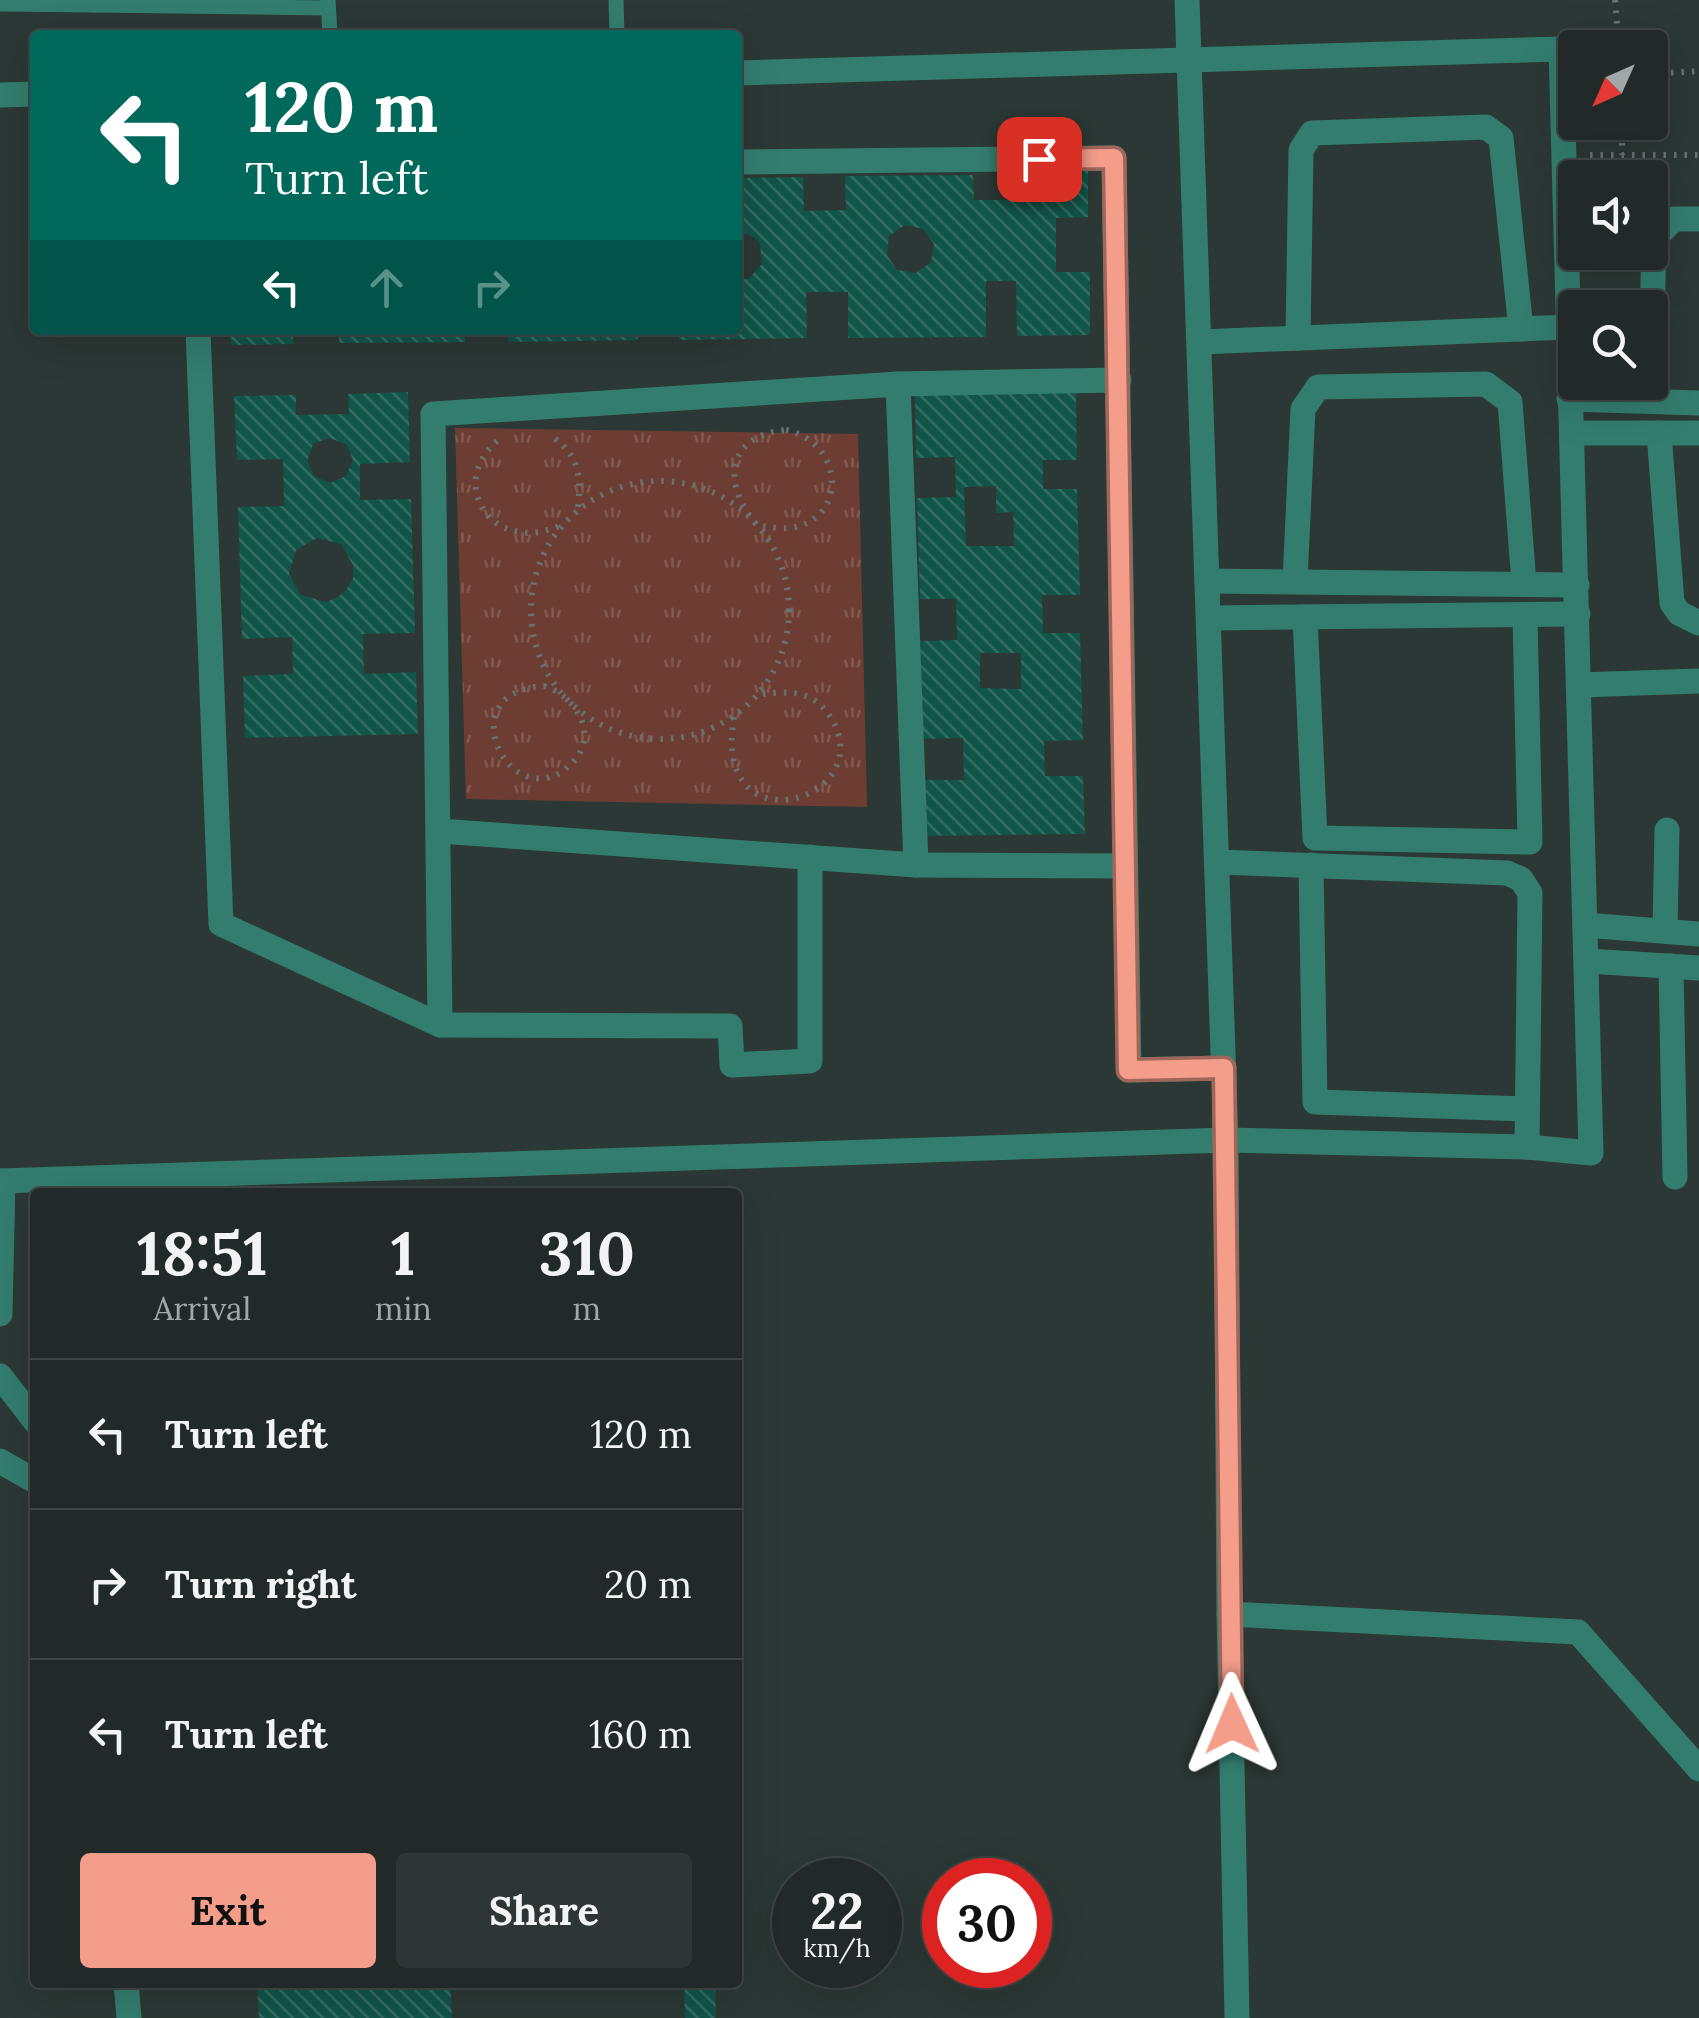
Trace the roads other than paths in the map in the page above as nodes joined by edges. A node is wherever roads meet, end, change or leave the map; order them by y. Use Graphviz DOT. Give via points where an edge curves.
graph roads {
  1 [pos="616,0"];
  2 [pos="1187,0"];
  3 [pos="96,2"];
  4 [pos="0,4"];
  5 [pos="328,4"];
  6 [pos="330,30"];
  7 [pos="617,30"];
  8 [pos="1190,58"];
  9 [pos="742,73"];
  10 [pos="30,94"];
  11 [pos="0,95"];
  12 [pos="742,162"];
  13 [pos="1699,219"];
  14 [pos="1567,290"];
  15 [pos="1558,328"];
  16 [pos="1521,329"];
  17 [pos="198,335"];
  18 [pos="1298,338"];
  19 [pos="1200,342"];
  20 [pos="1119,380"];
  21 [pos="898,384"];
  22 [pos="1569,400"];
  23 [pos="1610,400"];
  24 [pos="1650,401"];
  25 [pos="1699,403"];
  26 [pos="1699,432"];
  27 [pos="1659,433"];
  28 [pos="1572,434"];
  29 [pos="1207,581"];
  30 [pos="1295,581"];
  31 [pos="1524,584"];
  32 [pos="1577,584"];
  33 [pos="1578,614"];
  34 [pos="1525,616"];
  35 [pos="1208,618"];
  36 [pos="1305,618"];
  37 [pos="1699,624"];
  38 [pos="1699,682"];
  39 [pos="1580,684"];
  40 [pos="1667,830"];
  41 [pos="439,831"];
  42 [pos="810,858"];
  43 [pos="1217,862"];
  44 [pos="916,865"];
  45 [pos="1124,866"];
  46 [pos="1310,866"];
  47 [pos="1585,925"];
  48 [pos="1665,931"];
  49 [pos="1699,934"];
  50 [pos="1588,961"];
  51 [pos="1670,966"];
  52 [pos="1699,968"];
  53 [pos="440,1025"];
  54 [pos="1224,1068"];
  55 [pos="1527,1109"];
  56 [pos="1226,1140"];
  57 [pos="1527,1147"];
  58 [pos="1675,1177"];
  59 [pos="2,1181"];
  60 [pos="224,1184"];
  61 [pos="0,1314"];
  62 [pos="0,1376"];
  63 [pos="30,1414"];
  64 [pos="0,1461"];
  65 [pos="30,1478"];
  66 [pos="1230,1614"];
  67 [pos="1696,1760"];
  68 [pos="126,1988"];
  69 [pos="129,2018"];
  70 [pos="1237,2018"];
  1 -- 7 [label="lane"];
  2 -- 8 [label="street"];
  3 -- 4 [label="lane"];
  3 -- 5 [label="lane"];
  5 -- 6 [label="lane"];
  8 -- 9 [label="street"];
  8 -- 14 [label="street" via="1561,49"];
  8 -- 19 [label="street"];
  10 -- 11 [label="street"];
  12 -- 20 [label="street" via="1114,158"];
  13 -- 24 [label="street" via="1674,219 1654,239"];
  15 -- 16 [label="street"];
  16 -- 18 [label="street"];
  16 -- 18 [label="street" via="1501,138 1486,127 1312,133 1300,150"];
  17 -- 53 [label="street" via="221,924"];
  18 -- 19 [label="street"];
  19 -- 29 [label="street"];
  20 -- 21 [label="street"];
  20 -- 45 [label="street"];
  21 -- 41 [label="street" via="433,414"];
  21 -- 44 [label="street"];
  22 -- 28 [label="street"];
  23 -- 24 [label="street"];
  24 -- 25 [label="street"];
  26 -- 27 [label="street"];
  27 -- 28 [label="street"];
  27 -- 37 [label="street" via="1672,603"];
  28 -- 32 [label="street"];
  29 -- 30 [label="street"];
  29 -- 35 [label="street"];
  30 -- 31 [label="street"];
  30 -- 31 [label="street" via="1304,410 1318,387 1486,384 1510,402"];
  31 -- 32 [label="street"];
  32 -- 33 [label="street"];
  33 -- 34 [label="street"];
  33 -- 39 [label="street"];
  34 -- 36 [label="street"];
  34 -- 36 [label="street" via="1530,842 1316,838"];
  35 -- 36 [label="street"];
  35 -- 43 [label="street"];
  38 -- 39 [label="street"];
  39 -- 47 [label="street"];
  40 -- 48 [label="street"];
  41 -- 42 [label="street"];
  41 -- 53 [label="street"];
  42 -- 44 [label="street"];
  42 -- 53 [label="street" via="810,1062 732,1065 730,1026"];
  43 -- 46 [label="street"];
  43 -- 54 [label="street"];
  44 -- 45 [label="street"];
  45 -- 54 [label="street" via="1128,1070"];
  46 -- 55 [label="street" via="1506,873 1520,879 1530,893"];
  46 -- 55 [label="street" via="1315,1102"];
  47 -- 48 [label="street"];
  47 -- 50 [label="street"];
  48 -- 49 [label="street"];
  50 -- 51 [label="street"];
  50 -- 57 [label="street" via="1591,1153"];
  51 -- 52 [label="street"];
  51 -- 58 [label="street"];
  54 -- 56 [label="street"];
  55 -- 57 [label="street"];
  56 -- 57 [label="street"];
  56 -- 60 [label="street"];
  56 -- 66 [label="street"];
  59 -- 60 [label="street"];
  59 -- 61 [label="street"];
  62 -- 63 [label="street"];
  64 -- 65 [label="street"];
  66 -- 67 [label="street" via="1578,1632"];
  66 -- 70 [label="street"];
  68 -- 69 [label="street"];
}
